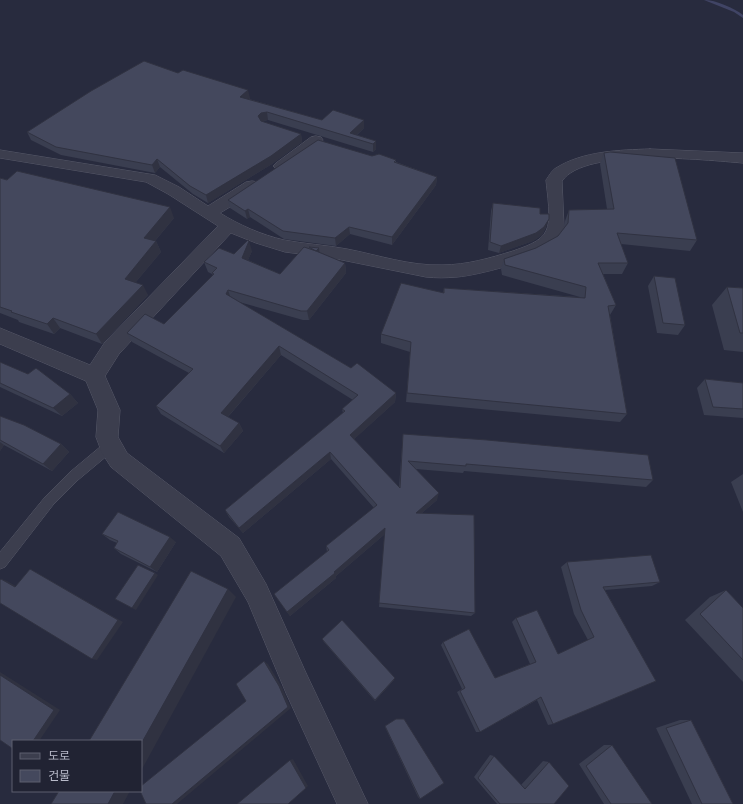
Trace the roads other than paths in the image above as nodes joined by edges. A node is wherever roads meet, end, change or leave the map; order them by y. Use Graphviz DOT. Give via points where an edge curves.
graph roads {
  1 [pos="316,140"];
  2 [pos="0,154"];
  3 [pos="743,158"];
  4 [pos="208,213"];
  5 [pos="229,225"];
  6 [pos="0,336"];
  7 [pos="94,375"];
  8 [pos="110,446"];
  9 [pos="0,562"];
  10 [pos="353,804"];
  1 -- 4 [label="street"];
  2 -- 4 [label="street" via="150,178 182,194"];
  3 -- 5 [label="street" via="666,154 626,155 578,164 561,171 554,180 556,230 546,242 534,250 492,264 457,271 404,267 333,252 293,247 271,242"];
  4 -- 5 [label="street"];
  5 -- 7 [label="street" via="112,348"];
  6 -- 7 [label="street"];
  7 -- 8 [label="street" via="109,410 106,437"];
  8 -- 9 [label="lane" via="74,476 49,502"];
  8 -- 10 [label="street" via="119,460 230,548 257,593"];
}
